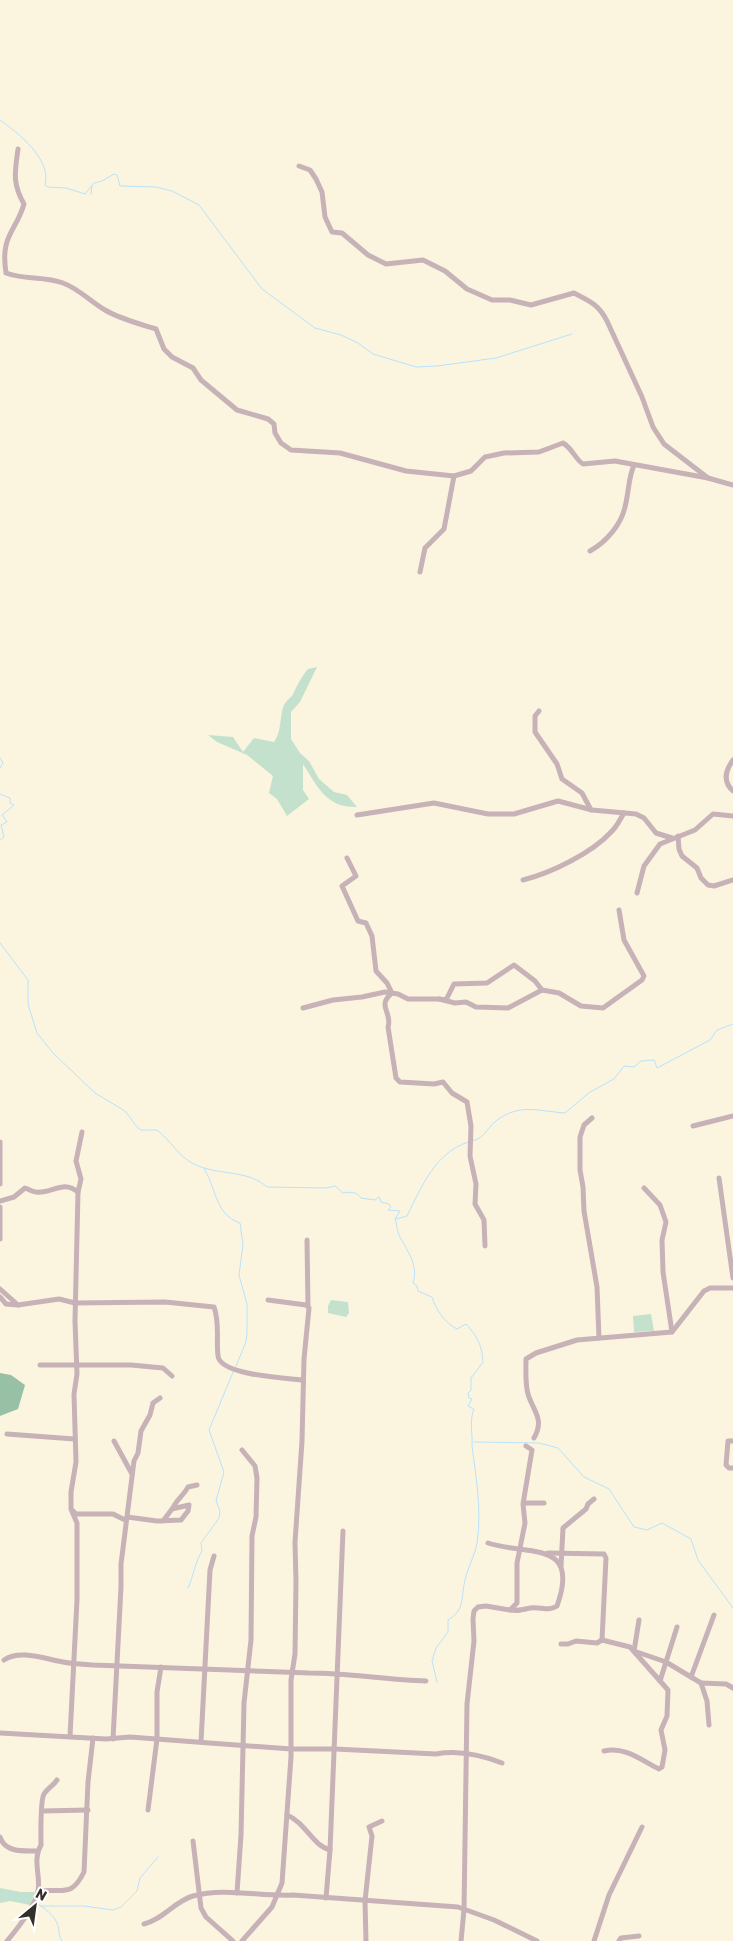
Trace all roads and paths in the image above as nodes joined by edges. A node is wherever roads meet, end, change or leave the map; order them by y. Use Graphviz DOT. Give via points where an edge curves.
graph roads {
  1 [pos="18,149"];
  2 [pos="299,166"];
  3 [pos="634,465"];
  4 [pos="454,476"];
  5 [pos="708,478"];
  6 [pos="733,485"];
  7 [pos="590,551"];
  8 [pos="420,572"];
  9 [pos="539,712"];
  10 [pos="733,760"];
  11 [pos="733,791"];
  12 [pos="592,810"];
  13 [pos="624,813"];
  14 [pos="357,815"];
  15 [pos="733,816"];
  16 [pos="678,836"];
  17 [pos="672,838"];
  18 [pos="347,858"];
  19 [pos="523,880"];
  20 [pos="733,880"];
  21 [pos="637,893"];
  22 [pos="619,910"];
  23 [pos="542,990"];
  24 [pos="392,993"];
  25 [pos="439,999"];
  26 [pos="303,1008"];
  27 [pos="733,1116"];
  28 [pos="592,1118"];
  29 [pos="693,1126"];
  30 [pos="82,1132"];
  31 [pos="0,1142"];
  32 [pos="719,1178"];
  33 [pos="0,1184"];
  34 [pos="644,1188"];
  35 [pos="78,1192"];
  36 [pos="0,1201"];
  37 [pos="0,1207"];
  38 [pos="0,1239"];
  39 [pos="308,1240"];
  40 [pos="485,1246"];
  41 [pos="733,1278"];
  42 [pos="733,1288"];
  43 [pos="0,1289"];
  44 [pos="0,1297"];
  45 [pos="268,1300"];
  46 [pos="75,1303"];
  47 [pos="18,1304"];
  48 [pos="308,1306"];
  49 [pos="672,1332"];
  50 [pos="599,1338"];
  51 [pos="40,1365"];
  52 [pos="77,1366"];
  53 [pos="172,1376"];
  54 [pos="303,1380"];
  55 [pos="160,1398"];
  56 [pos="7,1434"];
  57 [pos="534,1438"];
  58 [pos="74,1439"];
  59 [pos="114,1441"];
  60 [pos="733,1442"];
  61 [pos="526,1446"];
  62 [pos="242,1450"];
  63 [pos="733,1468"];
  64 [pos="132,1474"];
  65 [pos="196,1485"];
  66 [pos="594,1499"];
  67 [pos="524,1503"];
  68 [pos="544,1503"];
  69 [pos="173,1508"];
  70 [pos="72,1510"];
  71 [pos="126,1518"];
  72 [pos="164,1521"];
  73 [pos="343,1531"];
  74 [pos="488,1543"];
  75 [pos="519,1550"];
  76 [pos="544,1553"];
  77 [pos="563,1554"];
  78 [pos="214,1556"];
  79 [pos="561,1566"];
  80 [pos="510,1610"];
  81 [pos="714,1614"];
  82 [pos="639,1620"];
  83 [pos="677,1627"];
  84 [pos="602,1640"];
  85 [pos="561,1644"];
  86 [pos="634,1651"];
  87 [pos="4,1660"];
  88 [pos="666,1662"];
  89 [pos="73,1664"];
  90 [pos="115,1666"];
  91 [pos="161,1667"];
  92 [pos="249,1670"];
  93 [pos="206,1671"];
  94 [pos="292,1673"];
  95 [pos="336,1674"];
  96 [pos="691,1678"];
  97 [pos="426,1681"];
  98 [pos="660,1681"];
  99 [pos="701,1683"];
  100 [pos="733,1688"];
  101 [pos="709,1725"];
  102 [pos="0,1733"];
  103 [pos="70,1736"];
  104 [pos="94,1738"];
  105 [pos="112,1739"];
  106 [pos="158,1739"];
  107 [pos="201,1742"];
  108 [pos="243,1745"];
  109 [pos="335,1749"];
  110 [pos="291,1750"];
  111 [pos="604,1751"];
  112 [pos="465,1754"];
  113 [pos="502,1763"];
  114 [pos="57,1780"];
  115 [pos="88,1810"];
  116 [pos="148,1810"];
  117 [pos="43,1812"];
  118 [pos="288,1815"];
  119 [pos="382,1821"];
  120 [pos="642,1827"];
  121 [pos="0,1837"];
  122 [pos="193,1842"];
  123 [pos="330,1850"];
  124 [pos="38,1851"];
  125 [pos="38,1891"];
  126 [pos="237,1893"];
  127 [pos="199,1895"];
  128 [pos="278,1896"];
  129 [pos="326,1898"];
  130 [pos="365,1901"];
  131 [pos="464,1910"];
  132 [pos="144,1924"];
  133 [pos="639,1936"];
  134 [pos="9,1940"];
  135 [pos="233,1941"];
  136 [pos="242,1941"];
  137 [pos="366,1941"];
  138 [pos="462,1941"];
  139 [pos="537,1941"];
  140 [pos="594,1941"];
  141 [pos="619,1941"];
  1 -- 4 [label="street" via="14,178 24,204 21,215 5,237 2,252 6,273 65,284 82,292 106,311 156,329 164,349 172,357 193,368 201,380 237,410 268,419 274,424 281,443 291,450 340,453 406,470"];
  2 -- 5 [label="street" via="310,170 316,179 332,232 342,233 368,255 386,264 423,260 439,267 467,289 492,300 530,305 574,293 593,302 607,321 653,428 664,444"];
  3 -- 4 [label="street" via="615,461 583,464 563,444 539,452 485,457 471,471"];
  3 -- 5 [label="street"];
  3 -- 7 [label="street" via="628,479 622,517 603,544"];
  4 -- 8 [label="street" via="444,529 425,548"];
  5 -- 6 [label="street"];
  9 -- 12 [label="street" via="535,732 557,764 562,779 582,793"];
  10 -- 11 [label="street" via="726,774 726,782"];
  12 -- 13 [label="street"];
  12 -- 14 [label="street" via="558,801 514,814 488,814 434,803"];
  13 -- 17 [label="street" via="644,818 656,833"];
  13 -- 19 [label="street" via="613,831 599,844 559,866"];
  15 -- 16 [label="street" via="712,814 695,830"];
  16 -- 17 [label="street"];
  16 -- 20 [label="street" via="682,856 697,868 708,885"];
  17 -- 21 [label="street" via="660,844 649,857"];
  18 -- 24 [label="street" via="356,876 342,886 358,921 366,923 373,941 376,971"];
  22 -- 23 [label="street" via="624,940 644,976 642,980 603,1008 581,1006 559,994"];
  23 -- 25 [label="street" via="508,1008 476,1007 466,1002 455,1004"];
  23 -- 25 [label="street" via="514,965 487,983 454,984 446,1000"];
  24 -- 25 [label="street" via="408,999"];
  24 -- 26 [label="street" via="333,1000"];
  24 -- 40 [label="street" via="384,1005 390,1022 388,1027 396,1078 400,1082 443,1082 466,1102 471,1126 470,1156 476,1184 475,1204 484,1220"];
  27 -- 29 [label="street"];
  28 -- 50 [label="street" via="584,1125 580,1137 580,1170 597,1287"];
  30 -- 35 [label="street" via="76,1161 81,1179"];
  31 -- 33 [label="street"];
  32 -- 41 [label="street"];
  34 -- 49 [label="street" via="660,1204 666,1222 662,1240"];
  35 -- 36 [label="street" via="63,1186 37,1192 25,1188 14,1197"];
  35 -- 46 [label="street"];
  37 -- 38 [label="street"];
  39 -- 48 [label="street"];
  42 -- 49 [label="street" via="704,1291"];
  43 -- 47 [label="street"];
  44 -- 47 [label="street" via="6,1304"];
  45 -- 48 [label="street"];
  46 -- 47 [label="street" via="58,1300"];
  46 -- 52 [label="street"];
  46 -- 54 [label="street" via="165,1302 214,1307 218,1318 218,1358 226,1368"];
  48 -- 54 [label="street"];
  49 -- 50 [label="street"];
  50 -- 57 [label="street" via="577,1340 526,1359 528,1394 539,1419"];
  51 -- 52 [label="street"];
  52 -- 53 [label="street" via="163,1368"];
  52 -- 58 [label="street"];
  54 -- 94 [label="street" via="294,1542 296,1592"];
  55 -- 64 [label="street" via="153,1403 141,1431"];
  56 -- 58 [label="street"];
  58 -- 70 [label="street" via="76,1462"];
  59 -- 64 [label="street"];
  60 -- 63 [label="street" via="728,1441 726,1465"];
  61 -- 67 [label="street" via="532,1450"];
  62 -- 92 [label="street" via="255,1466 257,1478 252,1536"];
  64 -- 71 [label="street"];
  65 -- 69 [label="street" via="188,1487"];
  66 -- 77 [label="street" via="586,1510 563,1528"];
  67 -- 68 [label="street"];
  67 -- 75 [label="street" via="525,1523"];
  69 -- 72 [label="street"];
  69 -- 72 [label="street" via="189,1505 181,1520"];
  70 -- 71 [label="street" via="76,1514 113,1514"];
  70 -- 89 [label="street" via="77,1523"];
  71 -- 72 [label="street"];
  71 -- 90 [label="street"];
  73 -- 95 [label="street"];
  74 -- 75 [label="street"];
  75 -- 76 [label="street"];
  75 -- 80 [label="street" via="517,1603"];
  76 -- 77 [label="street"];
  76 -- 79 [label="street" via="555,1558"];
  77 -- 79 [label="street"];
  77 -- 84 [label="street" via="604,1554 606,1558"];
  78 -- 93 [label="street" via="210,1570"];
  79 -- 80 [label="street" via="558,1606 549,1610"];
  80 -- 112 [label="street" via="486,1606 474,1611"];
  81 -- 96 [label="street"];
  82 -- 86 [label="street"];
  83 -- 88 [label="street"];
  84 -- 85 [label="street" via="598,1643 576,1641"];
  84 -- 86 [label="street" via="619,1643"];
  86 -- 88 [label="street"];
  86 -- 98 [label="street"];
  87 -- 89 [label="street" via="9,1656 34,1655"];
  88 -- 96 [label="street"];
  88 -- 98 [label="street"];
  89 -- 90 [label="street"];
  89 -- 103 [label="street"];
  90 -- 91 [label="street"];
  90 -- 105 [label="street"];
  91 -- 93 [label="street"];
  91 -- 106 [label="street" via="157,1692"];
  92 -- 93 [label="street"];
  92 -- 94 [label="street"];
  92 -- 108 [label="street" via="245,1683"];
  93 -- 107 [label="street"];
  94 -- 95 [label="street"];
  94 -- 110 [label="street"];
  95 -- 97 [label="street"];
  95 -- 109 [label="street"];
  96 -- 99 [label="street"];
  98 -- 111 [label="street" via="668,1690 669,1703 661,1730 665,1750 662,1767 659,1769 614,1748"];
  99 -- 100 [label="street" via="726,1684"];
  99 -- 101 [label="street" via="707,1701"];
  102 -- 103 [label="street"];
  103 -- 104 [label="street"];
  104 -- 105 [label="street"];
  104 -- 115 [label="street"];
  105 -- 106 [label="street"];
  106 -- 107 [label="street"];
  106 -- 116 [label="street"];
  107 -- 108 [label="street"];
  108 -- 110 [label="street"];
  108 -- 126 [label="street"];
  109 -- 110 [label="street"];
  109 -- 112 [label="street"];
  109 -- 123 [label="street"];
  110 -- 118 [label="street"];
  112 -- 113 [label="street"];
  112 -- 131 [label="street"];
  114 -- 117 [label="street" via="41,1800"];
  115 -- 117 [label="street"];
  115 -- 125 [label="street" via="84,1872 77,1885 72,1890"];
  117 -- 124 [label="street"];
  118 -- 123 [label="street" via="296,1819 323,1848"];
  118 -- 128 [label="street"];
  119 -- 130 [label="street" via="368,1827 372,1836"];
  120 -- 140 [label="street" via="610,1895"];
  121 -- 124 [label="street" via="2,1844 9,1849"];
  122 -- 127 [label="street"];
  123 -- 129 [label="street"];
  124 -- 125 [label="street"];
  125 -- 134 [label="street"];
  126 -- 127 [label="street"];
  126 -- 128 [label="street"];
  127 -- 132 [label="street"];
  127 -- 135 [label="street" via="206,1916"];
  128 -- 129 [label="street"];
  128 -- 136 [label="street"];
  129 -- 130 [label="street"];
  130 -- 131 [label="street" via="437,1904"];
  130 -- 137 [label="street"];
  131 -- 138 [label="street"];
  131 -- 139 [label="street"];
  133 -- 141 [label="street"];
}
